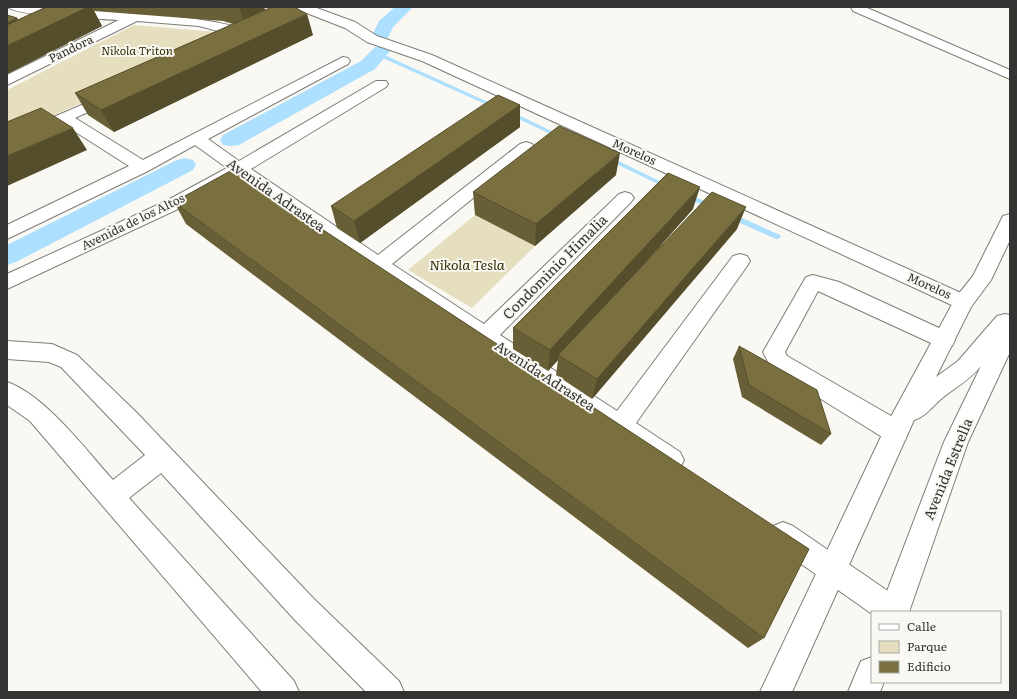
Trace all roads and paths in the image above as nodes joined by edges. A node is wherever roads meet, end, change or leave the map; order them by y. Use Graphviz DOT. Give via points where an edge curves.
graph roads {
  1 [pos="303,7"];
  2 [pos="857,7"];
  3 [pos="15,13"];
  4 [pos="135,18"];
  5 [pos="217,50"];
  6 [pos="1010,61"];
  7 [pos="343,62"];
  8 [pos="1010,75"];
  9 [pos="7,81"];
  10 [pos="381,84"];
  11 [pos="122,92"];
  12 [pos="64,118"];
  13 [pos="197,139"];
  14 [pos="7,142"];
  15 [pos="526,147"];
  16 [pos="142,167"];
  17 [pos="238,170"];
  18 [pos="625,198"];
  19 [pos="1010,220"];
  20 [pos="7,233"];
  21 [pos="740,261"];
  22 [pos="378,265"];
  23 [pos="7,282"];
  24 [pos="963,302"];
  25 [pos="1010,316"];
  26 [pos="1010,329"];
  27 [pos="485,336"];
  28 [pos="944,340"];
  29 [pos="7,350"];
  30 [pos="7,392"];
  31 [pos="621,426"];
  32 [pos="900,426"];
  33 [pos="163,456"];
  34 [pos="685,469"];
  35 [pos="111,497"];
  36 [pos="769,526"];
  37 [pos="834,569"];
  38 [pos="893,611"];
  39 [pos="894,611"];
  40 [pos="871,674"];
  41 [pos="283,692"];
  42 [pos="388,692"];
  43 [pos="776,692"];
  44 [pos="864,692"];
  1 -- 24 [label="street, Morelos" via="350,25 372,39 427,58"];
  2 -- 6 [label="street"];
  2 -- 8 [label="street"];
  3 -- 4 [label="street" via="37,10"];
  4 -- 5 [label="street" via="219,24 240,33 239,40"];
  4 -- 9 [label="street, Pandora"];
  7 -- 13 [label="street"];
  10 -- 17 [label="street, Avenida de los Altos"];
  11 -- 12 [label="street"];
  12 -- 14 [label="street"];
  12 -- 16 [label="street"];
  13 -- 16 [label="street"];
  13 -- 17 [label="street, Avenida Adrastea"];
  15 -- 22 [label="street"];
  16 -- 20 [label="street"];
  17 -- 22 [label="street, Avenida Adrastea"];
  17 -- 23 [label="street, Avenida de los Altos"];
  18 -- 27 [label="street, Condominio Himalia"];
  19 -- 24 [label="street" via="981,280"];
  21 -- 31 [label="street"];
  22 -- 27 [label="street, Avenida Adrastea"];
  24 -- 28 [label="street"];
  25 -- 32 [label="street" via="966,368 933,392"];
  26 -- 39 [label="street, Avenida Estrella" via="956,442"];
  27 -- 31 [label="street, Avenida Adrastea"];
  28 -- 32 [label="street"];
  28 -- 32 [label="street" via="832,287 813,282 774,352 779,362"];
  29 -- 33 [label="street" via="52,353 69,360"];
  30 -- 35 [label="street" via="38,414"];
  31 -- 34 [label="street, Avenida Adrastea"];
  32 -- 37 [label="street"];
  33 -- 35 [label="street"];
  33 -- 42 [label="street" via="304,609"];
  35 -- 41 [label="street"];
  36 -- 37 [label="street"];
  37 -- 38 [label="street"];
  37 -- 43 [label="street"];
  40 -- 44 [label="street"];
}
